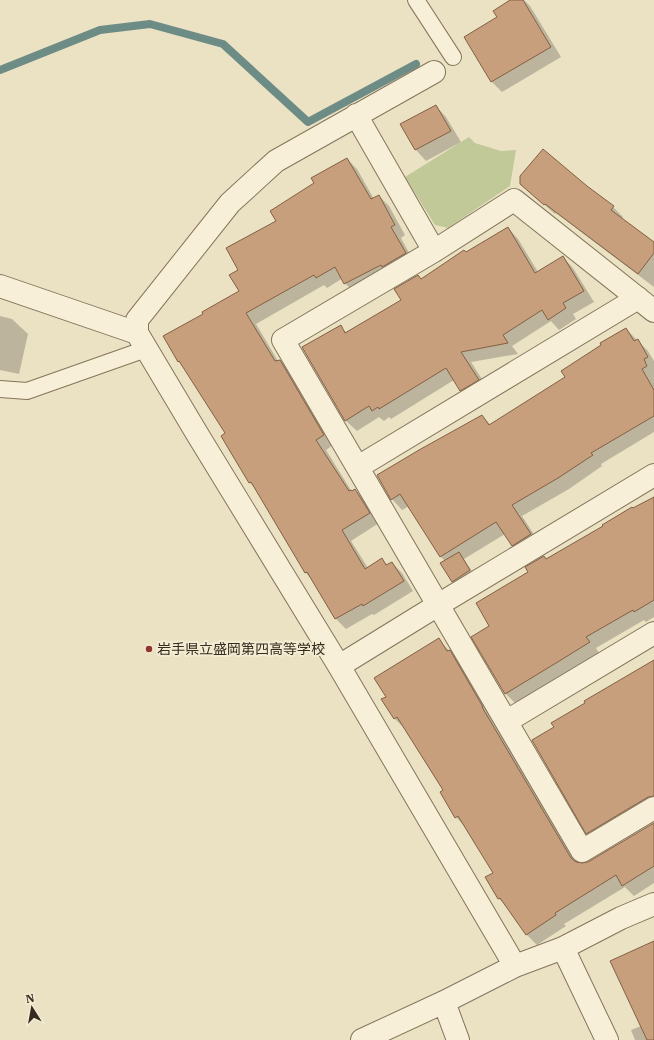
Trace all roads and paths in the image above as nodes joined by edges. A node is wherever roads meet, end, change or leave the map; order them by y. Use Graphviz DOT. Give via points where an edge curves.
graph roads {
  1 [pos="416,0"];
  2 [pos="453,57"];
  3 [pos="434,72"];
  4 [pos="356,115"];
  5 [pos="434,251"];
  6 [pos="0,286"];
  7 [pos="646,305"];
  8 [pos="142,341"];
  9 [pos="0,388"];
  10 [pos="358,467"];
  11 [pos="654,475"];
  12 [pos="438,605"];
  13 [pos="654,633"];
  14 [pos="339,666"];
  15 [pos="507,721"];
  16 [pos="654,808"];
  17 [pos="654,904"];
  18 [pos="563,948"];
  19 [pos="515,966"];
  20 [pos="444,1002"];
  21 [pos="362,1040"];
  22 [pos="458,1040"];
  23 [pos="607,1040"];
  1 -- 2 [label="lane"];
  3 -- 4 [label="street"];
  4 -- 5 [label="street"];
  4 -- 8 [label="street" via="276,161 230,203 137,320"];
  5 -- 7 [label="street" via="514,200"];
  5 -- 10 [label="street" via="283,340"];
  6 -- 8 [label="street"];
  7 -- 10 [label="street"];
  8 -- 9 [label="lane" via="27,391"];
  8 -- 14 [label="street"];
  10 -- 12 [label="street"];
  11 -- 12 [label="street"];
  12 -- 14 [label="street"];
  12 -- 15 [label="street"];
  13 -- 15 [label="street"];
  14 -- 19 [label="street"];
  15 -- 16 [label="street" via="582,851"];
  17 -- 18 [label="street"];
  18 -- 19 [label="street"];
  18 -- 23 [label="street"];
  19 -- 20 [label="street"];
  20 -- 21 [label="street"];
  20 -- 22 [label="street"];
}
